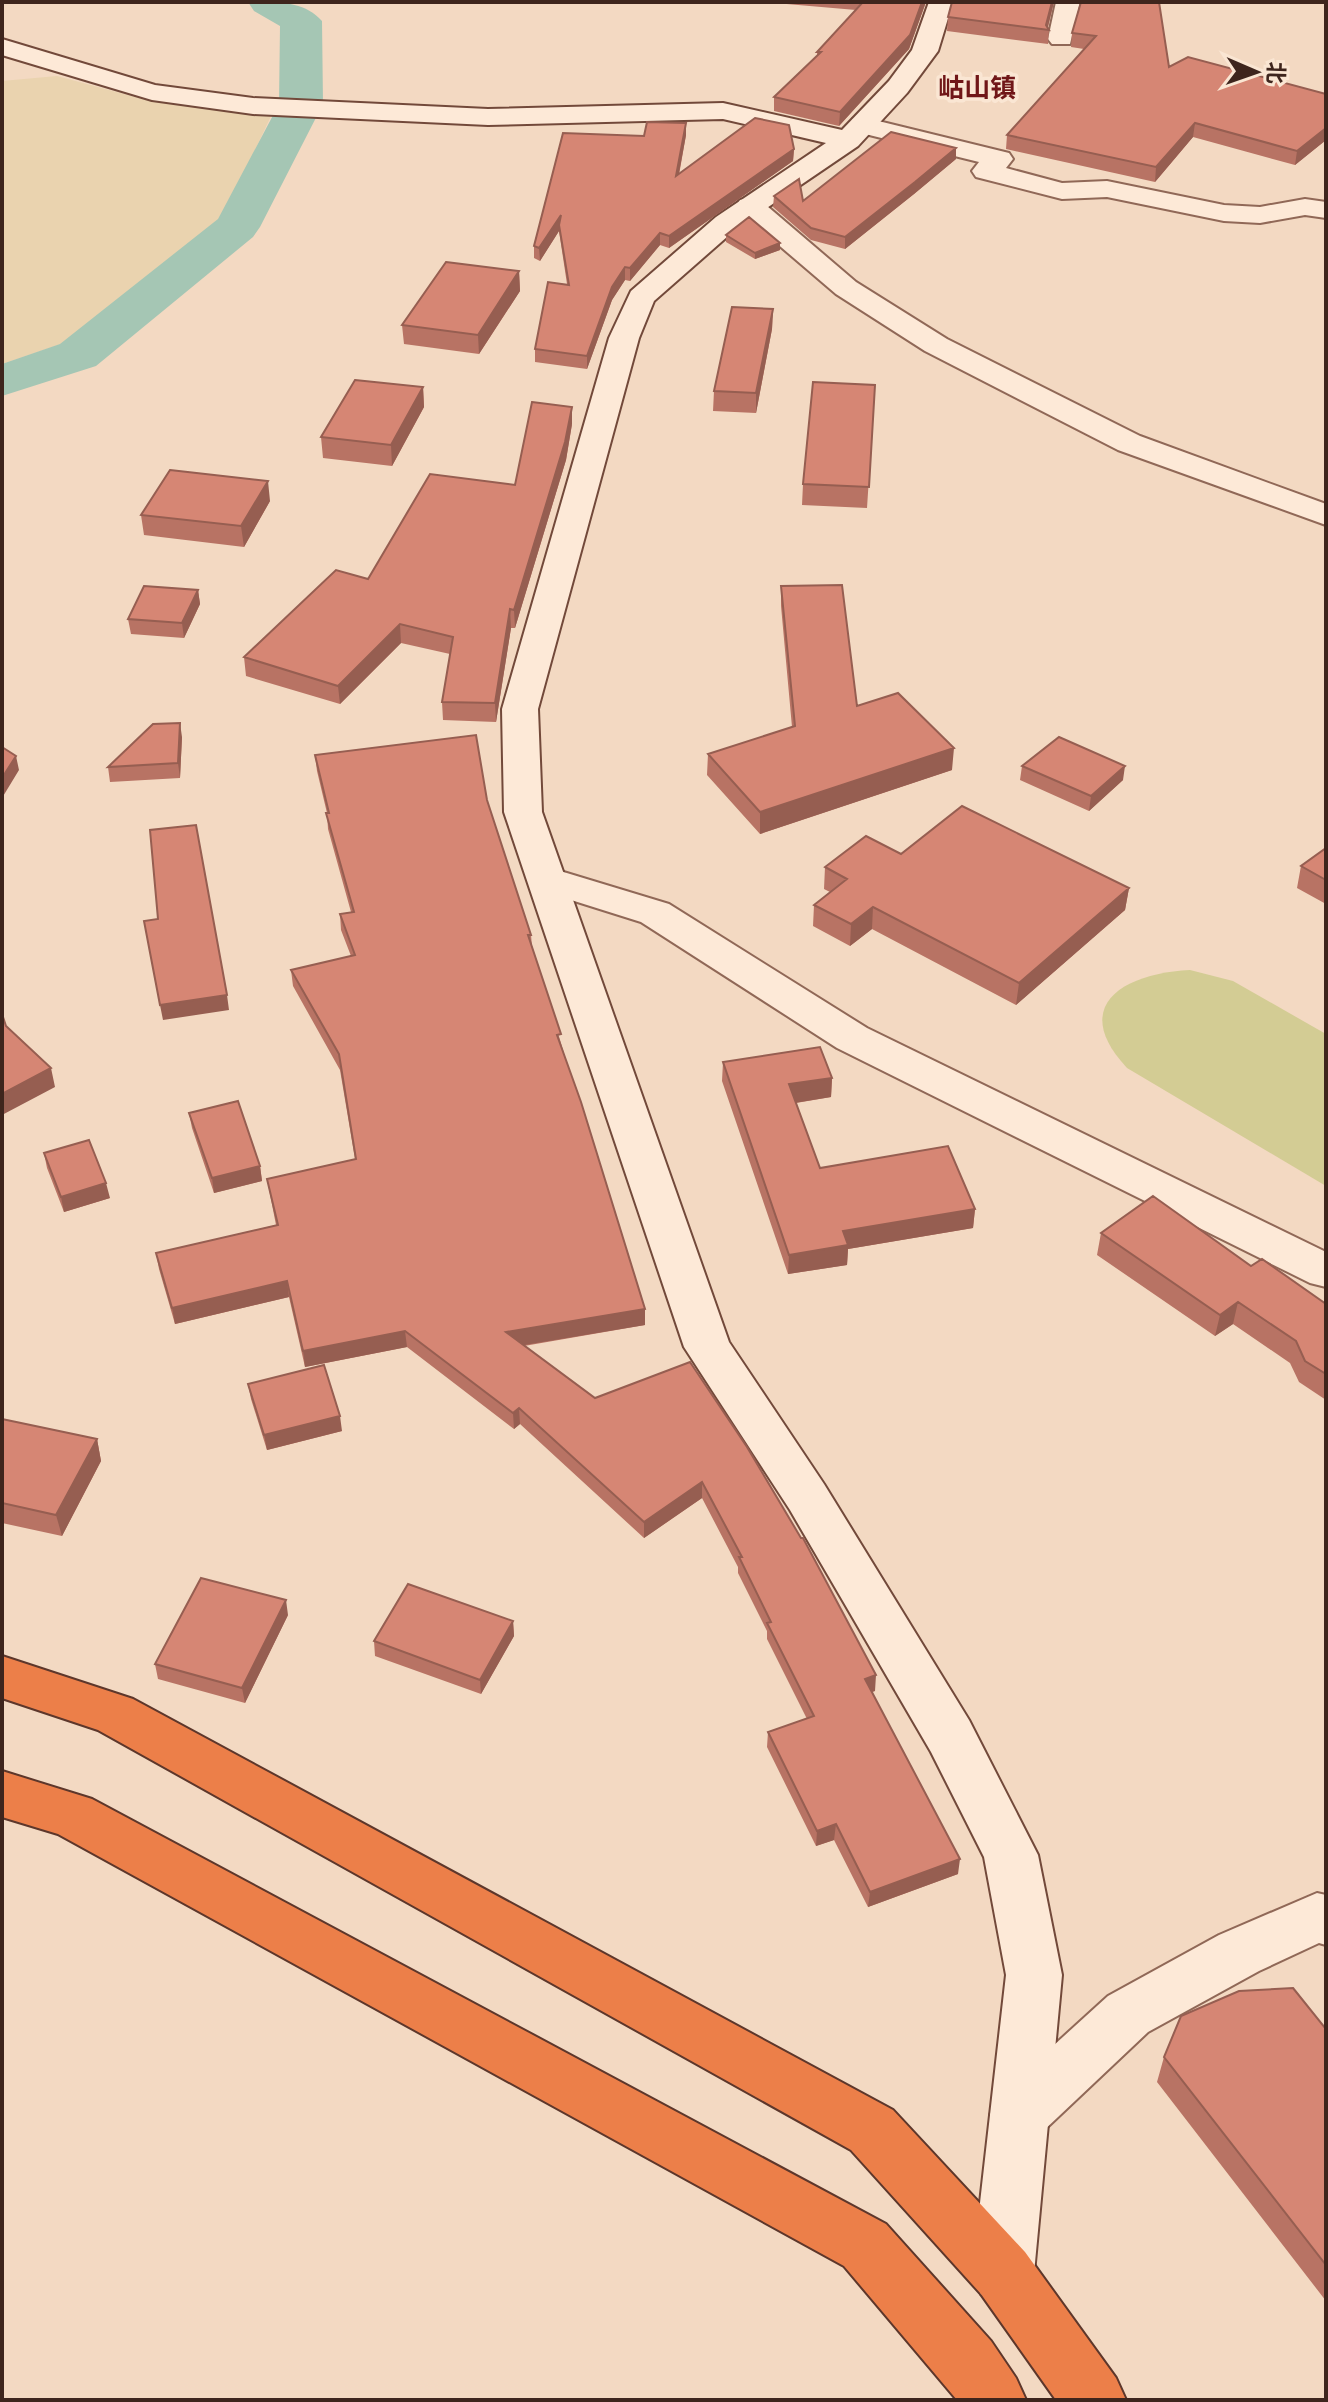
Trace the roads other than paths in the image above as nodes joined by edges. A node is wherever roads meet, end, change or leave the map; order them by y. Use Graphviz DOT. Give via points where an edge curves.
graph roads {
  1 [pos="941,2"];
  2 [pos="1068,2"];
  3 [pos="1061,39"];
  4 [pos="2,47"];
  5 [pos="855,132"];
  6 [pos="750,206"];
  7 [pos="1326,210"];
  8 [pos="1326,515"];
  9 [pos="547,879"];
  10 [pos="1326,1271"];
  11 [pos="2,1677"];
  12 [pos="2,1794"];
  13 [pos="1326,1920"];
  14 [pos="1019,2115"];
  15 [pos="1003,2273"];
  16 [pos="994,2400"];
  17 [pos="1094,2400"];
  1 -- 5 [label="street" via="925,51"];
  2 -- 3 [label="street"];
  4 -- 5 [label="street" via="152,92 253,106 488,117 723,111"];
  5 -- 6 [label="street"];
  5 -- 7 [label="street" via="999,159 986,171 1062,191 1107,189 1224,213"];
  6 -- 8 [label="street" via="846,288 936,345 1129,443"];
  6 -- 9 [label="street" via="641,297 624,338 520,709 523,812"];
  9 -- 10 [label="street" via="655,913 852,1038"];
  9 -- 14 [label="street" via="707,1347 831,1537 950,1736 1011,1855 1034,1975"];
  11 -- 15 [label="highway" via="115,1714 872,2130"];
  12 -- 16 [label="highway" via="73,1815 865,2245 969,2363"];
  13 -- 14 [label="street" via="1317,1918 1239,1953 1128,2014"];
  14 -- 15 [label="street"];
  15 -- 17 [label="highway"];
}
